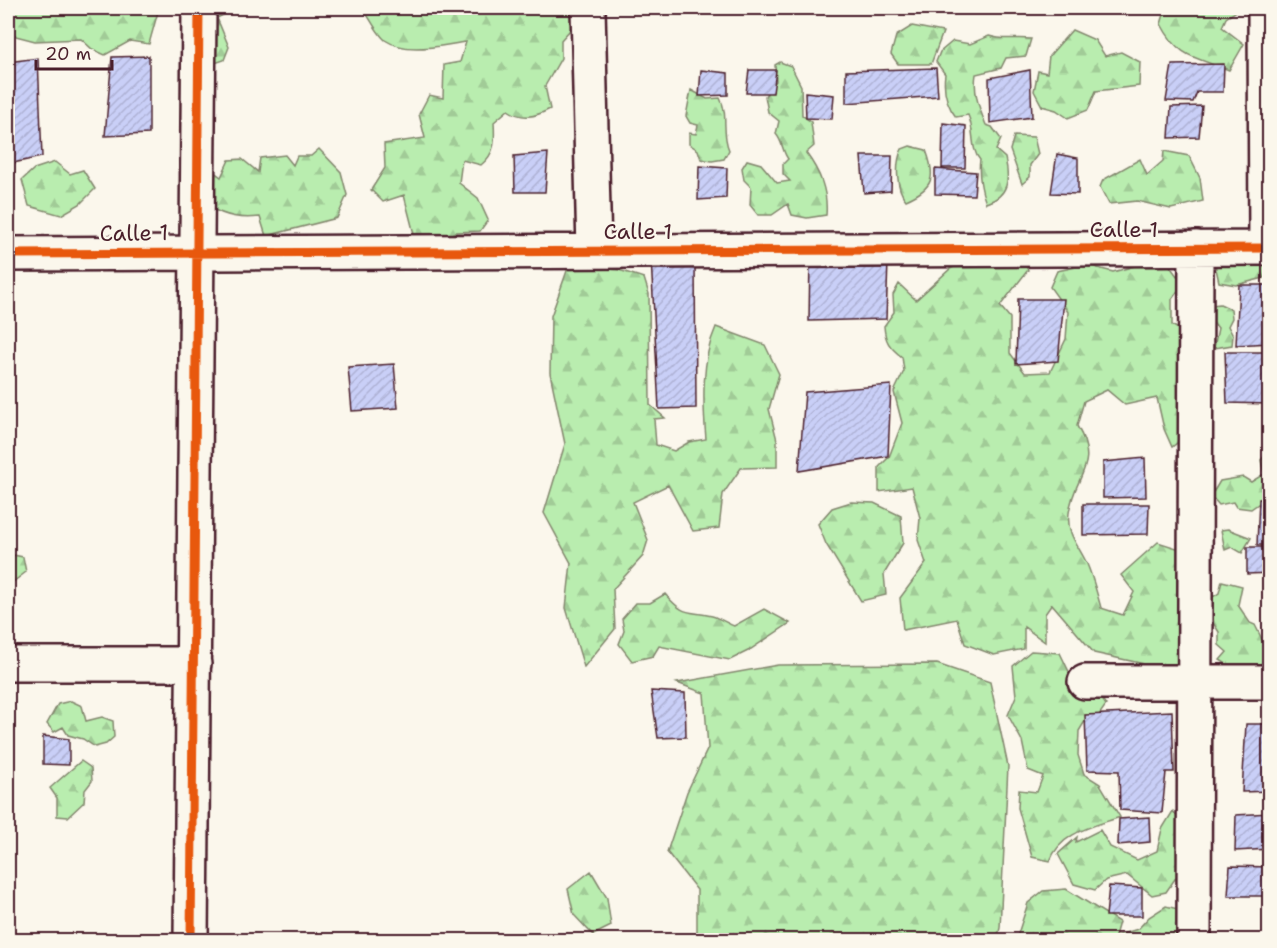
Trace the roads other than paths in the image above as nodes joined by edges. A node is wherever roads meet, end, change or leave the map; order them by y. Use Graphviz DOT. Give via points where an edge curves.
graph roads {
  1 [pos="198,8"];
  2 [pos="588,8"];
  3 [pos="1265,8"];
  4 [pos="1196,248"];
  5 [pos="1268,248"];
  6 [pos="594,251"];
  7 [pos="198,252"];
  8 [pos="8,254"];
  9 [pos="8,664"];
  10 [pos="194,664"];
  11 [pos="1085,682"];
  12 [pos="1269,682"];
  13 [pos="1195,684"];
  14 [pos="191,940"];
  15 [pos="1194,940"];
  1 -- 7 [label="street"];
  2 -- 6 [label="street"];
  3 -- 5 [label="street"];
  4 -- 5 [label="street, Calle 1"];
  4 -- 6 [label="street, Calle 1"];
  4 -- 13 [label="street"];
  6 -- 7 [label="street, Calle 1"];
  7 -- 8 [label="street, Calle 1"];
  7 -- 10 [label="street"];
  9 -- 10 [label="street"];
  10 -- 14 [label="street"];
  11 -- 13 [label="street"];
  12 -- 13 [label="street"];
  13 -- 15 [label="street"];
}
